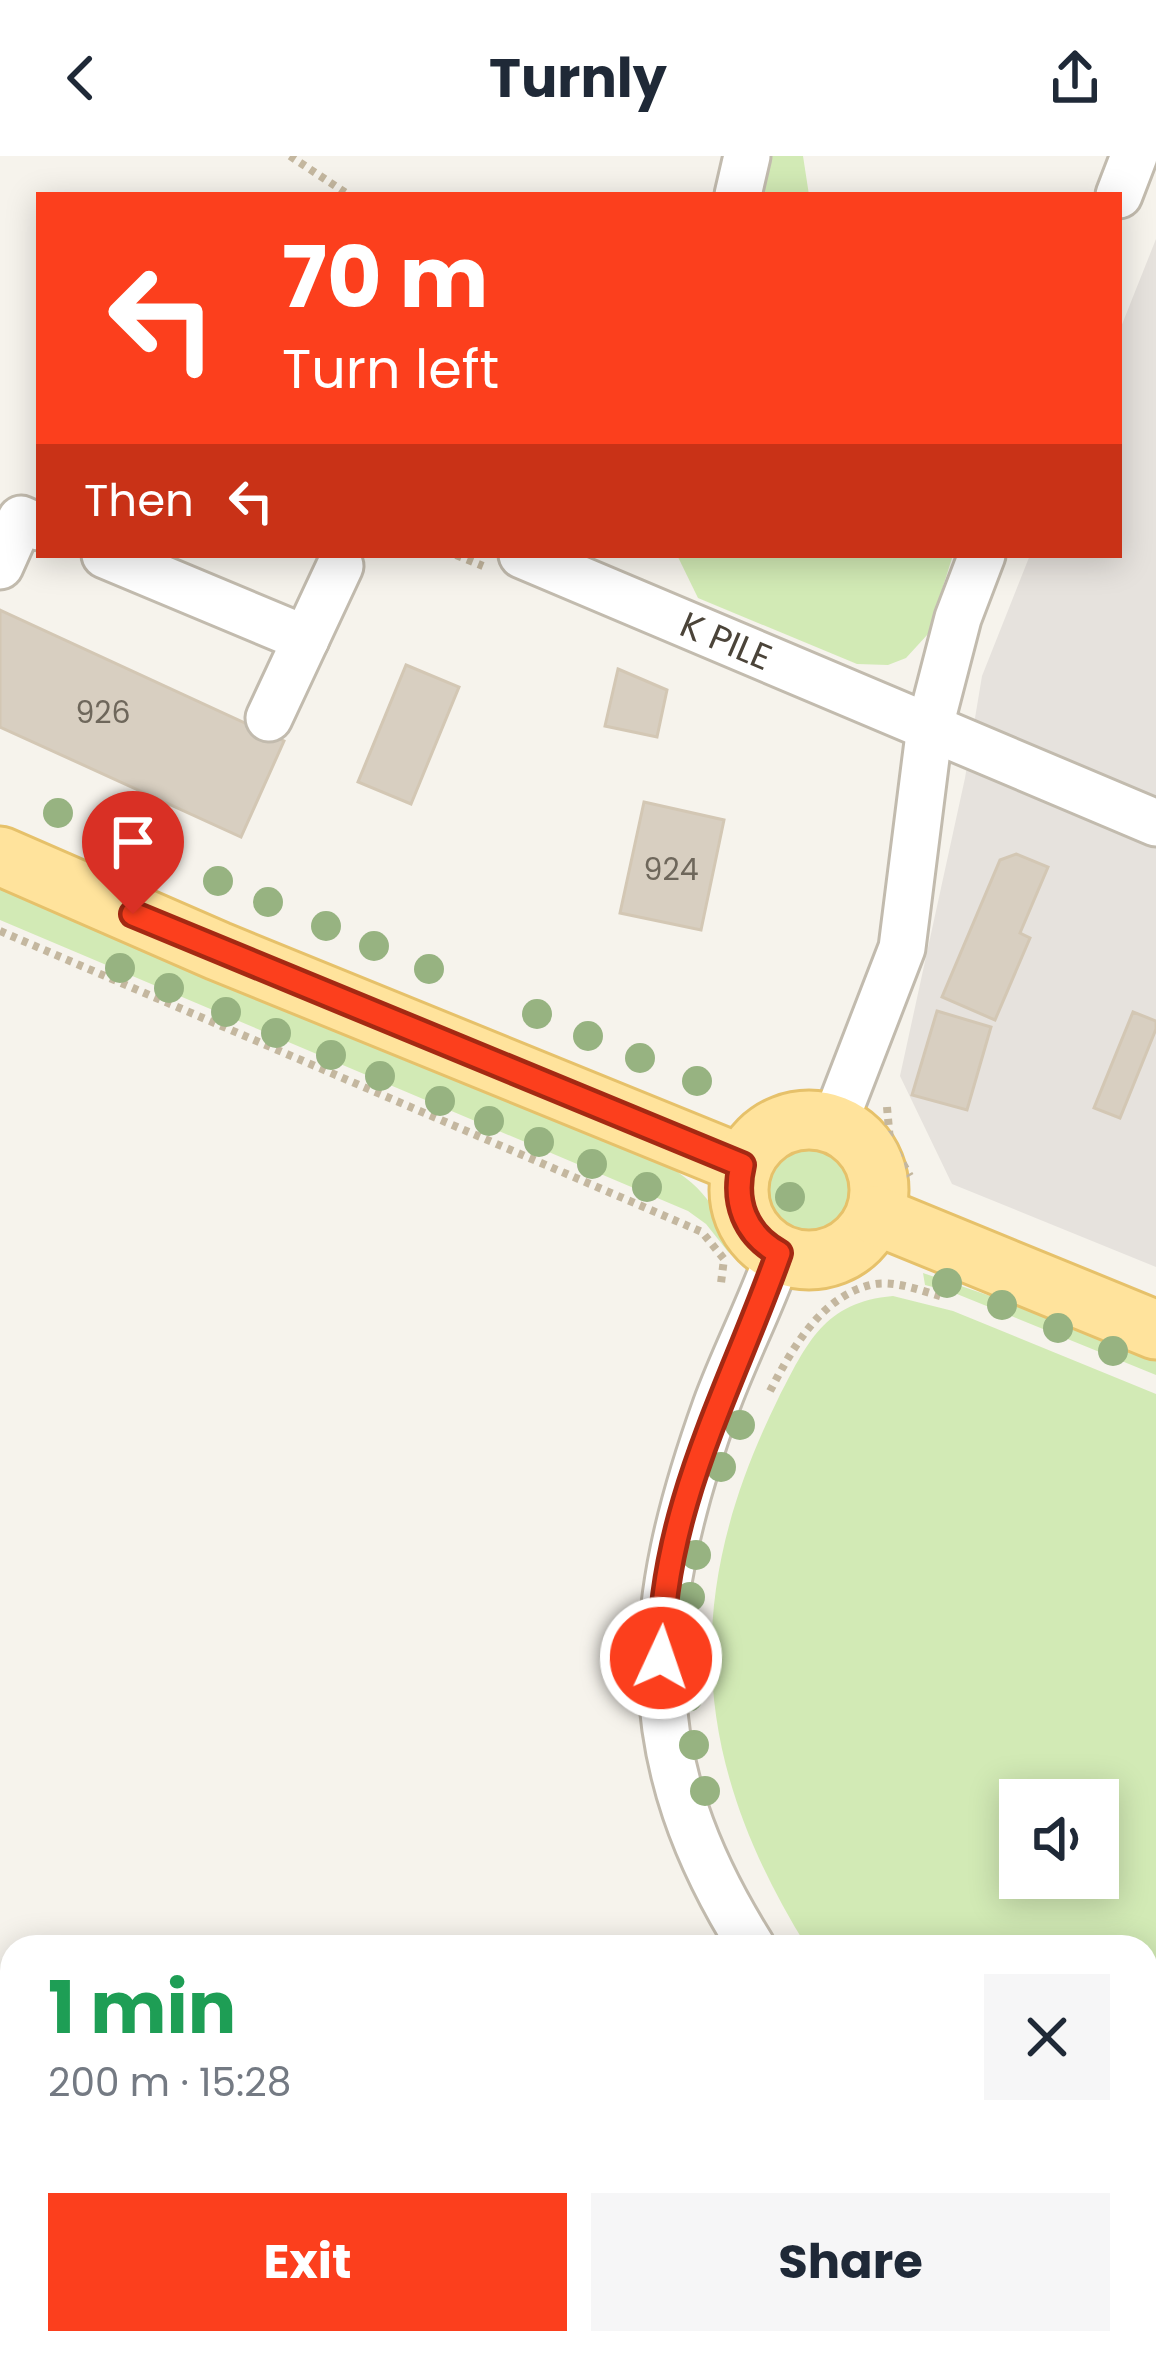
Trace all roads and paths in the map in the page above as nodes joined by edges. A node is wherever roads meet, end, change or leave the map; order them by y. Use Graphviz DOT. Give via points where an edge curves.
graph roads {
  1 [pos="290,156"];
  2 [pos="747,156"];
  3 [pos="1134,156"];
  4 [pos="344,192"];
  5 [pos="739,192"];
  6 [pos="1120,192"];
  7 [pos="36,526"];
  8 [pos="121,558"];
  9 [pos="474,558"];
  10 [pos="981,558"];
  11 [pos="510,564"];
  12 [pos="0,566"];
  13 [pos="340,566"];
  14 [pos="191,571"];
  15 [pos="602,571"];
  16 [pos="306,639"];
  17 [pos="269,718"];
  18 [pos="930,726"];
  19 [pos="1156,823"];
  20 [pos="0,856"];
  21 [pos="0,931"];
  22 [pos="844,1099"];
  23 [pos="742,1165"];
  24 [pos="875,1215"];
  25 [pos="779,1253"];
  26 [pos="919,1262"];
  27 [pos="957,1302"];
  28 [pos="759,1310"];
  29 [pos="1156,1330"];
  30 [pos="764,1406"];
  31 [pos="745,1935"];
  1 -- 4 [label="path"];
  2 -- 5 [label="street"];
  3 -- 6 [label="street"];
  7 -- 12 [label="street" via="21,519"];
  8 -- 14 [label="street"];
  9 -- 11 [label="path"];
  10 -- 18 [label="street"];
  11 -- 15 [label="street, K PILE"];
  13 -- 16 [label="street"];
  14 -- 16 [label="street"];
  15 -- 18 [label="street, K PILE"];
  16 -- 17 [label="street"];
  18 -- 19 [label="street, K PILE"];
  18 -- 22 [label="street" via="902,948"];
  20 -- 23 [label="main road"];
  21 -- 28 [label="path" via="702,1232 724,1259 720,1293"];
  22 -- 23 [label="main road" via="759,1140"];
  22 -- 24 [label="main road" via="874,1164"];
  22 -- 26 [label="path" via="888,1085 890,1142 938,1206"];
  23 -- 25 [label="main road" via="744,1216"];
  24 -- 25 [label="main road" via="839,1253 809,1260"];
  24 -- 26 [label="main road"];
  25 -- 28 [label="street"];
  26 -- 27 [label="path"];
  26 -- 29 [label="main road"];
  26 -- 30 [label="path" via="837,1301 805,1331"];
  28 -- 31 [label="street" via="684,1502 661,1614 661,1702 677,1788 699,1851"];
}
